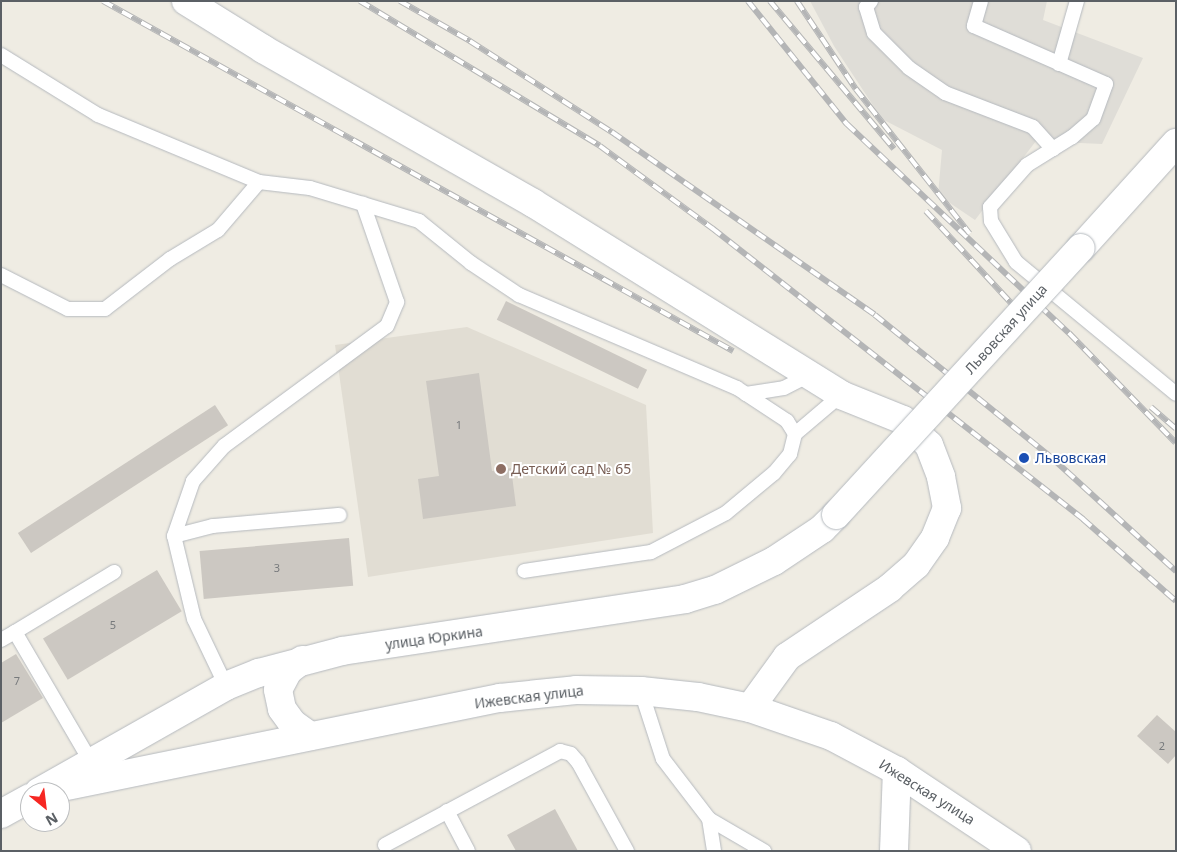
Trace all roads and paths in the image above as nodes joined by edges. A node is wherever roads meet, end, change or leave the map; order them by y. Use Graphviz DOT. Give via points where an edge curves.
graph roads {
  1 [pos="186,1"];
  2 [pos="871,1"];
  3 [pos="981,1"];
  4 [pos="1078,1"];
  5 [pos="1,55"];
  6 [pos="1059,64"];
  7 [pos="1176,143"];
  8 [pos="1053,149"];
  9 [pos="259,182"];
  10 [pos="363,204"];
  11 [pos="1,275"];
  12 [pos="810,375"];
  13 [pos="746,394"];
  14 [pos="1176,394"];
  15 [pos="841,395"];
  16 [pos="795,434"];
  17 [pos="836,514"];
  18 [pos="340,515"];
  19 [pos="174,536"];
  20 [pos="524,571"];
  21 [pos="114,572"];
  22 [pos="15,632"];
  23 [pos="1,640"];
  24 [pos="302,660"];
  25 [pos="226,686"];
  26 [pos="642,691"];
  27 [pos="750,708"];
  28 [pos="310,736"];
  29 [pos="91,762"];
  30 [pos="897,771"];
  31 [pos="57,782"];
  32 [pos="70,786"];
  33 [pos="20,804"];
  34 [pos="447,811"];
  35 [pos="1,814"];
  36 [pos="709,820"];
  37 [pos="993,841"];
  38 [pos="385,845"];
  39 [pos="468,851"];
  40 [pos="627,851"];
  41 [pos="714,851"];
  42 [pos="764,851"];
  43 [pos="894,851"];
  44 [pos="1017,851"];
  1 -- 12 [label="street" via="263,49 532,203"];
  2 -- 8 [label="lane" via="866,7 874,33 909,68 946,93 1033,127"];
  3 -- 6 [label="lane" via="974,26"];
  4 -- 6 [label="lane"];
  5 -- 9 [label="lane" via="98,114"];
  6 -- 8 [label="lane" via="1106,84 1092,119"];
  7 -- 17 [label="street, Львовская улица, bridge"];
  8 -- 14 [label="lane" via="1027,165 990,207 991,221 1016,262"];
  9 -- 10 [label="lane" via="310,188"];
  9 -- 11 [label="lane" via="218,230 170,259 105,308 68,309"];
  10 -- 13 [label="lane" via="419,221 471,263 519,295"];
  10 -- 19 [label="lane" via="397,302 388,326 224,446 193,481"];
  12 -- 13 [label="lane" via="784,388"];
  12 -- 15 [label="street"];
  13 -- 16 [label="lane" via="787,421"];
  15 -- 16 [label="lane"];
  15 -- 27 [label="street" via="903,420 929,444 941,476 947,508 935,538 916,565 890,588 787,657"];
  16 -- 20 [label="lane" via="790,454 774,474 726,513 651,552"];
  17 -- 24 [label="street, улица Юркина" via="822,529 774,561 715,590 684,599"];
  18 -- 19 [label="lane" via="213,526"];
  19 -- 25 [label="lane" via="194,619"];
  21 -- 22 [label="lane"];
  22 -- 23 [label="lane"];
  22 -- 29 [label="lane"];
  24 -- 25 [label="street, улица Юркина"];
  24 -- 28 [label="street" via="288,671 278,690 282,709 292,724"];
  25 -- 29 [label="street, улица Юркина"];
  26 -- 27 [label="street, Ижевская улица" via="698,697"];
  26 -- 28 [label="street, Ижевская улица" via="576,690 500,698"];
  26 -- 36 [label="lane" via="663,759"];
  27 -- 30 [label="street, Ижевская улица" via="831,736"];
  28 -- 32 [label="street, Ижевская улица"];
  29 -- 31 [label="street, улица Юркина"];
  30 -- 37 [label="street, Ижевская улица"];
  30 -- 43 [label="street"];
  33 -- 35 [label="street"];
  34 -- 38 [label="lane"];
  34 -- 39 [label="lane"];
  34 -- 40 [label="lane" via="560,751 571,754 578,762"];
  36 -- 41 [label="lane"];
  36 -- 42 [label="lane"];
  37 -- 44 [label="street, Ижевская улица"];
}
